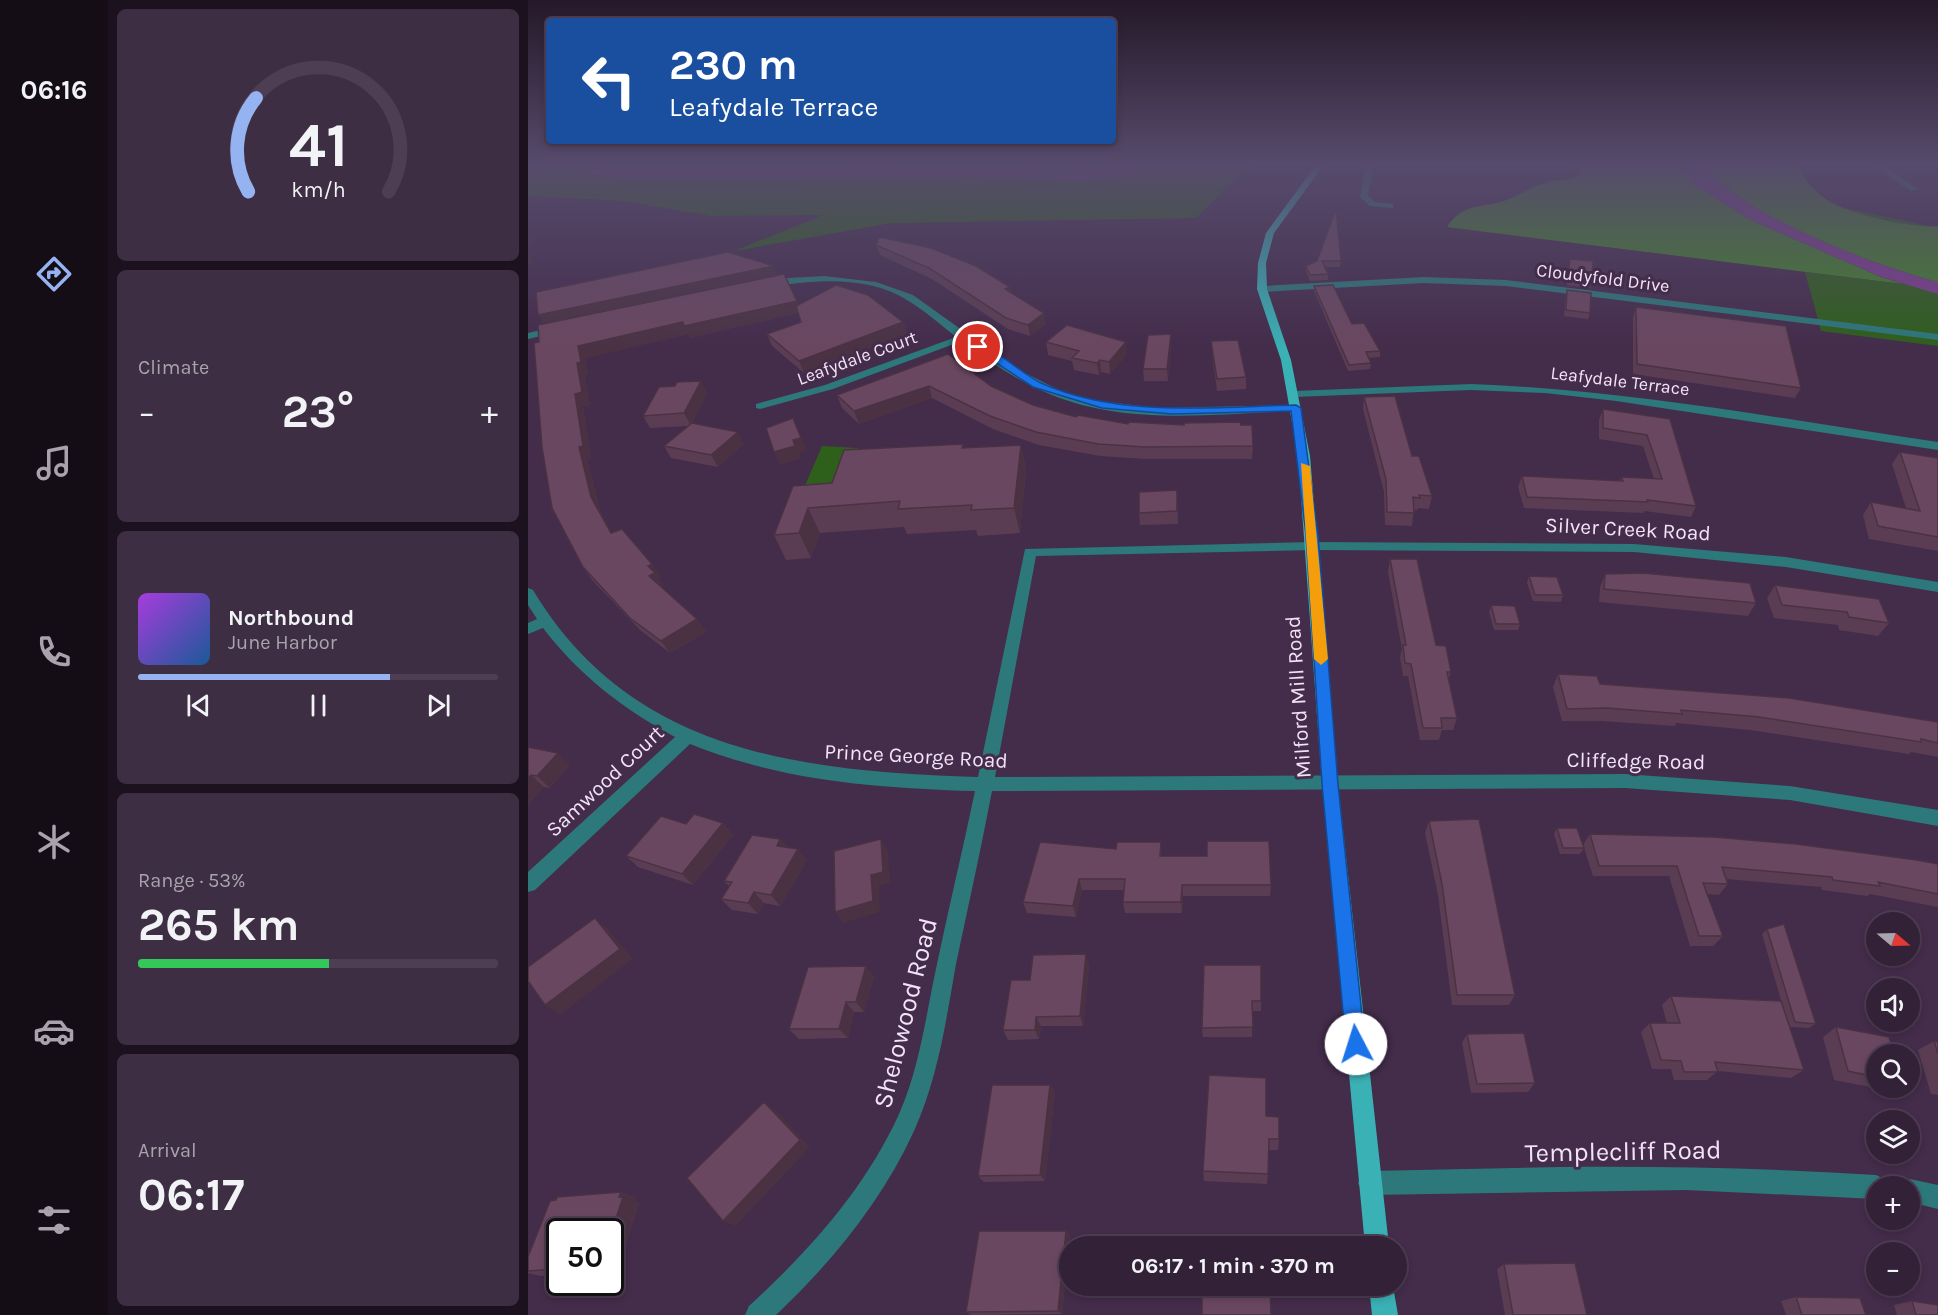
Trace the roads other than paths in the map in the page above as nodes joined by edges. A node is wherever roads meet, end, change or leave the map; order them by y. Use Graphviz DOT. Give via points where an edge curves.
graph roads {
  1 [pos="1274,227"];
  2 [pos="756,286"];
  3 [pos="1262,289"];
  4 [pos="573,326"];
  5 [pos="528,336"];
  6 [pos="964,337"];
  7 [pos="1938,337"];
  8 [pos="1295,401"];
  9 [pos="760,406"];
  10 [pos="1938,446"];
  11 [pos="1313,546"];
  12 [pos="1938,587"];
  13 [pos="528,593"];
  14 [pos="543,621"];
  15 [pos="528,629"];
  16 [pos="687,736"];
  17 [pos="986,784"];
  18 [pos="1330,784"];
  19 [pos="1938,818"];
  20 [pos="528,884"];
  21 [pos="1370,1184"];
  22 [pos="1866,1186"];
  23 [pos="1920,1193"];
  24 [pos="1938,1197"];
  25 [pos="1376,1236"];
  26 [pos="1382,1296"];
  27 [pos="758,1315"];
  28 [pos="1385,1315"];
  1 -- 3 [label="main road, Milford Mill Road" via="1262,263"];
  2 -- 6 [label="street, Leafydale Terrace" via="810,278 872,282 910,297"];
  3 -- 7 [label="street, Cloudyfold Drive" via="1424,280 1479,281"];
  3 -- 8 [label="main road, Milford Mill Road"];
  4 -- 5 [label="street"];
  6 -- 8 [label="street, Leafydale Terrace" via="1048,390 1102,405 1172,411"];
  6 -- 9 [label="street, Leafydale Court" via="829,387"];
  8 -- 10 [label="street, Leafydale Terrace" via="1471,387 1545,390"];
  8 -- 11 [label="main road, Milford Mill Road"];
  11 -- 12 [label="street, Silver Creek Road" via="1634,548 1786,562"];
  11 -- 17 [label="street, Silver Creek Road" via="1030,552"];
  11 -- 18 [label="main road, Milford Mill Road"];
  13 -- 14 [label="street, Prince George Road"];
  14 -- 15 [label="street"];
  14 -- 16 [label="street, Prince George Road" via="611,689"];
  16 -- 17 [label="street, Prince George Road" via="748,759 811,772 888,781"];
  16 -- 20 [label="street, Samwood Court"];
  17 -- 18 [label="street, Prince George Road"];
  17 -- 27 [label="street, Shelowood Road" via="924,1068 907,1121 855,1212"];
  18 -- 19 [label="street, Cliffedge Road" via="1625,781 1706,785 1800,794"];
  18 -- 21 [label="main road, Milford Mill Road"];
  21 -- 22 [label="street, Templecliff Road" via="1702,1178"];
  21 -- 25 [label="main road, Milford Mill Road"];
  23 -- 24 [label="street"];
  26 -- 28 [label="main road"];
}
